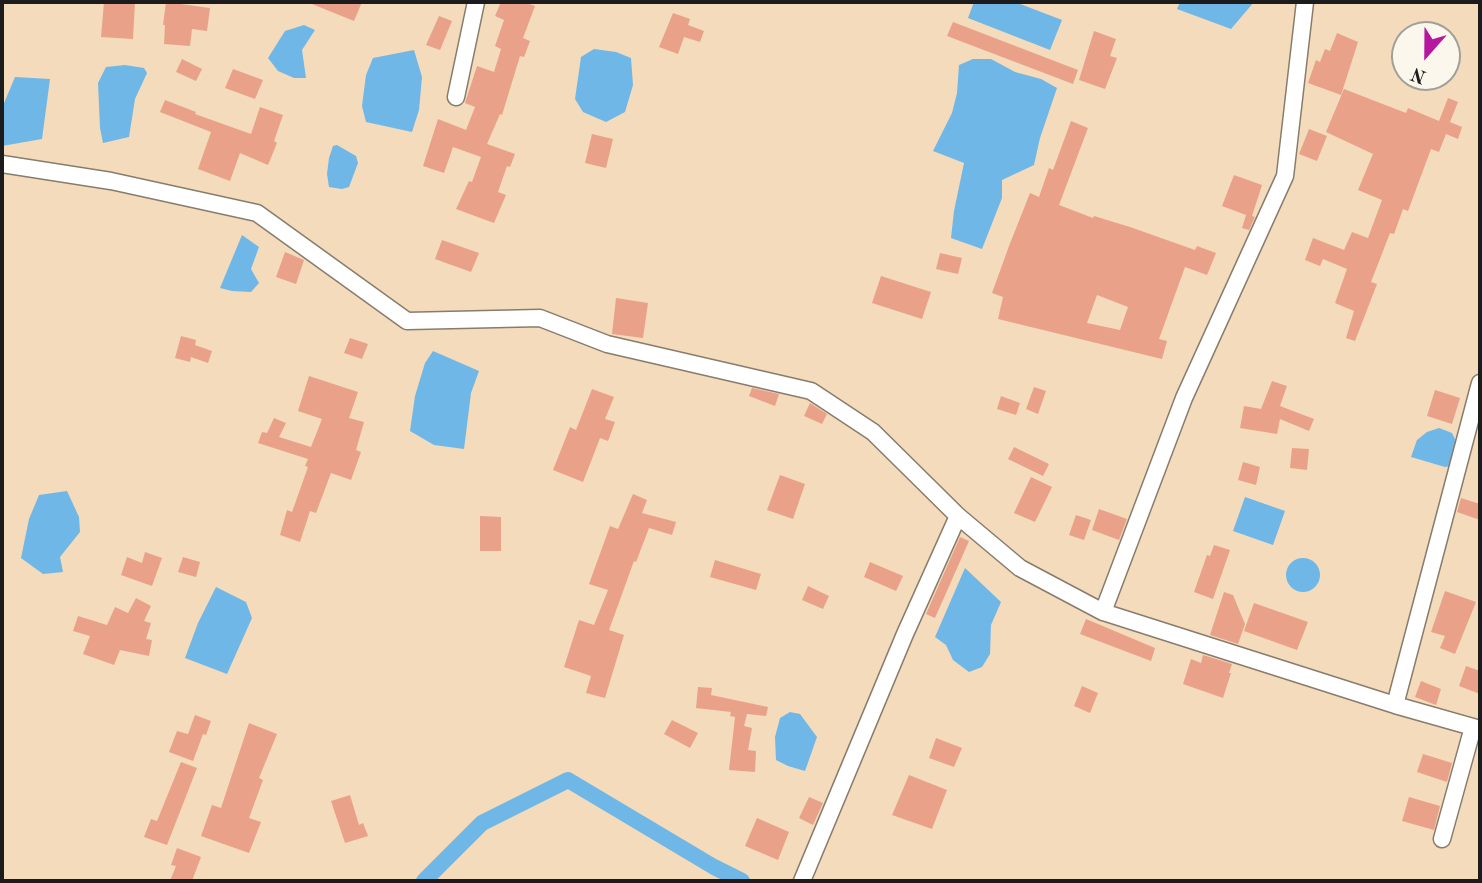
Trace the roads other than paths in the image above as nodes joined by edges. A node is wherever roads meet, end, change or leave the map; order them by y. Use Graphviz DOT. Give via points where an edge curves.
graph roads {
  1 [pos="476,2"];
  2 [pos="1305,2"];
  3 [pos="456,97"];
  4 [pos="2,164"];
  5 [pos="1480,383"];
  6 [pos="958,516"];
  7 [pos="1103,612"];
  8 [pos="1395,705"];
  9 [pos="1477,728"];
  10 [pos="1442,839"];
  11 [pos="802,881"];
  1 -- 3 [label="street"];
  2 -- 7 [label="street" via="1285,176 1184,398"];
  4 -- 6 [label="street" via="111,181 257,213 407,321 540,317 607,344 811,391 873,432"];
  5 -- 8 [label="street"];
  6 -- 7 [label="street" via="1020,568"];
  6 -- 11 [label="street"];
  7 -- 8 [label="street"];
  8 -- 9 [label="street"];
  9 -- 10 [label="street"];
}
